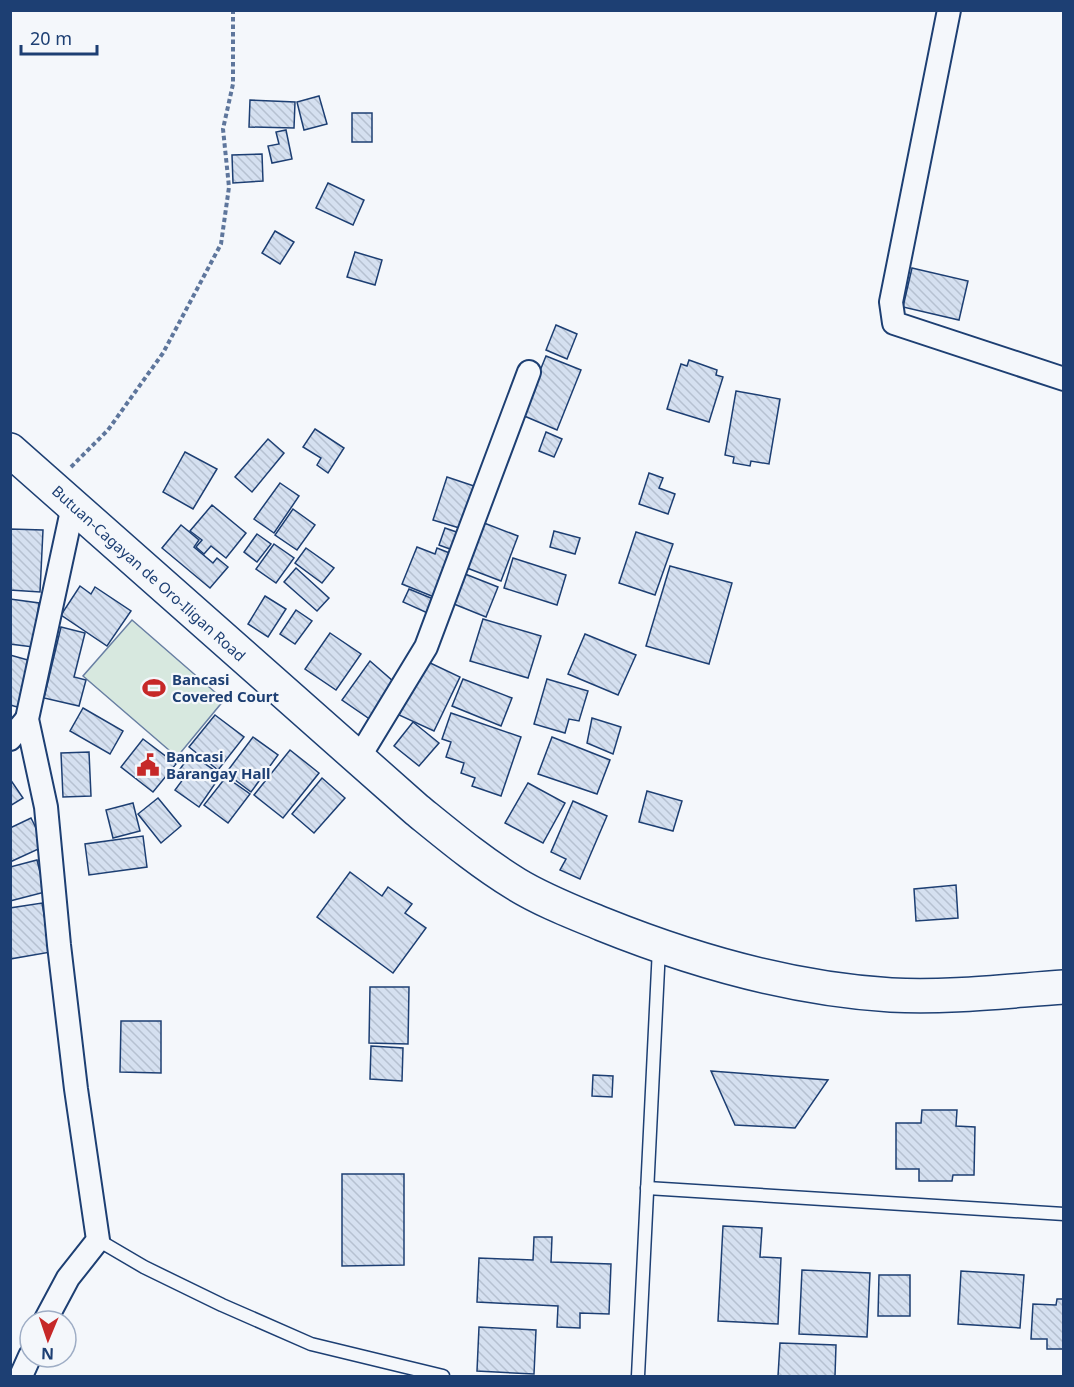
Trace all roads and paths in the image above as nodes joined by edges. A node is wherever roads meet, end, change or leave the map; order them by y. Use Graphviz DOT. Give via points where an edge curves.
graph roads {
  1 [pos="233,10"];
  2 [pos="950,10"];
  3 [pos="529,372"];
  4 [pos="1064,379"];
  5 [pos="10,450"];
  6 [pos="62,496"];
  7 [pos="27,719"];
  8 [pos="10,739"];
  9 [pos="358,759"];
  10 [pos="659,947"];
  11 [pos="1064,987"];
  12 [pos="647,1188"];
  13 [pos="1064,1214"];
  14 [pos="98,1240"];
  15 [pos="51,1309"];
  16 [pos="443,1377"];
  17 [pos="638,1377"];
  1 -- 6 [label="path" via="233,84 223,129 229,187 221,244 163,353"];
  2 -- 4 [label="street" via="891,302 894,322"];
  3 -- 9 [label="street" via="426,647"];
  5 -- 6 [label="main road, Butuan-Cagayan de Oro-Iligan Road"];
  6 -- 7 [label="street"];
  6 -- 9 [label="main road, Butuan-Cagayan de Oro-Iligan Road"];
  7 -- 8 [label="street"];
  7 -- 14 [label="street" via="46,807 59,945"];
  9 -- 10 [label="main road, Butuan-Cagayan de Oro-Iligan Road" via="474,856 517,884"];
  10 -- 11 [label="main road, Butuan-Cagayan de Oro-Iligan Road" via="740,970 818,986 891,995 962,995"];
  10 -- 12 [label="lane"];
  12 -- 13 [label="lane"];
  12 -- 17 [label="lane"];
  14 -- 15 [label="street" via="68,1278"];
  14 -- 16 [label="lane" via="144,1267 311,1344"];
}
